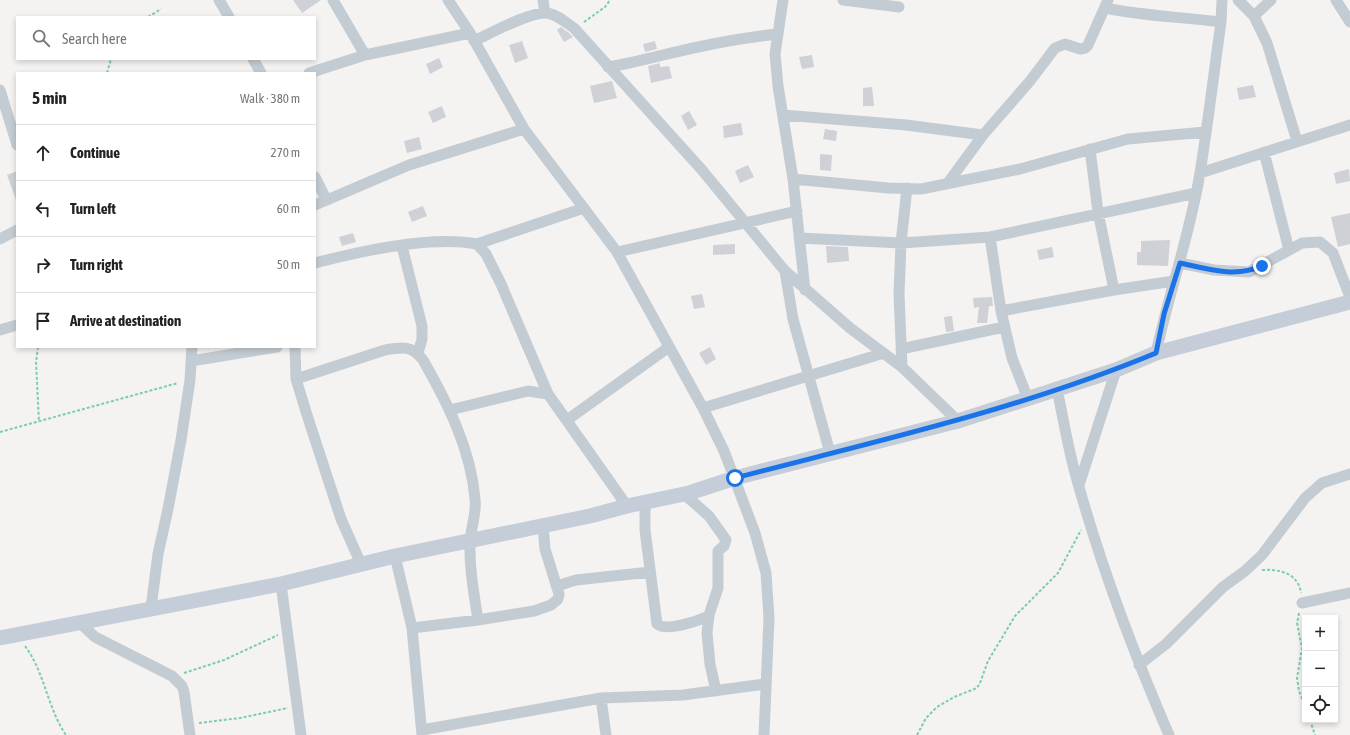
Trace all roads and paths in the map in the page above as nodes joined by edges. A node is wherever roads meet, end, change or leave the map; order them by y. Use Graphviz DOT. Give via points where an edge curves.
graph roads {
  1 [pos="219,0"];
  2 [pos="333,0"];
  3 [pos="448,0"];
  4 [pos="543,0"];
  5 [pos="610,0"];
  6 [pos="783,0"];
  7 [pos="844,0"];
  8 [pos="1222,0"];
  9 [pos="1238,0"];
  10 [pos="1271,0"];
  11 [pos="1336,0"];
  12 [pos="1106,4"];
  13 [pos="899,7"];
  14 [pos="161,9"];
  15 [pos="545,13"];
  16 [pos="150,16"];
  17 [pos="228,16"];
  18 [pos="1254,16"];
  19 [pos="1221,22"];
  20 [pos="1350,22"];
  21 [pos="574,28"];
  22 [pos="777,34"];
  23 [pos="472,37"];
  24 [pos="364,55"];
  25 [pos="111,60"];
  26 [pos="254,60"];
  27 [pos="608,67"];
  28 [pos="107,72"];
  29 [pos="261,72"];
  30 [pos="312,72"];
  31 [pos="0,90"];
  32 [pos="783,115"];
  33 [pos="1350,125"];
  34 [pos="524,129"];
  35 [pos="1205,132"];
  36 [pos="983,135"];
  37 [pos="1297,141"];
  38 [pos="16,142"];
  39 [pos="1090,149"];
  40 [pos="1264,152"];
  41 [pos="1200,173"];
  42 [pos="316,179"];
  43 [pos="794,179"];
  44 [pos="947,184"];
  45 [pos="907,188"];
  46 [pos="1196,192"];
  47 [pos="326,200"];
  48 [pos="316,205"];
  49 [pos="584,208"];
  50 [pos="796,211"];
  51 [pos="1098,212"];
  52 [pos="745,222"];
  53 [pos="16,231"];
  54 [pos="990,237"];
  55 [pos="799,238"];
  56 [pos="0,239"];
  57 [pos="901,243"];
  58 [pos="478,244"];
  59 [pos="402,246"];
  60 [pos="1289,250"];
  61 [pos="617,252"];
  62 [pos="316,263"];
  63 [pos="1180,263"];
  64 [pos="785,271"];
  65 [pos="1174,281"];
  66 [pos="805,290"];
  67 [pos="1114,290"];
  68 [pos="1350,298"];
  69 [pos="1350,302"];
  70 [pos="1001,311"];
  71 [pos="16,325"];
  72 [pos="1004,327"];
  73 [pos="0,330"];
  74 [pos="669,347"];
  75 [pos="38,348"];
  76 [pos="192,348"];
  77 [pos="271,348"];
  78 [pos="295,348"];
  79 [pos="901,349"];
  80 [pos="418,353"];
  81 [pos="884,353"];
  82 [pos="1156,353"];
  83 [pos="192,361"];
  84 [pos="902,367"];
  85 [pos="1116,370"];
  86 [pos="808,375"];
  87 [pos="190,380"];
  88 [pos="296,380"];
  89 [pos="1057,389"];
  90 [pos="548,394"];
  91 [pos="1028,399"];
  92 [pos="703,408"];
  93 [pos="450,410"];
  94 [pos="567,420"];
  95 [pos="958,421"];
  96 [pos="39,422"];
  97 [pos="0,432"];
  98 [pos="830,453"];
  99 [pos="1350,474"];
  100 [pos="735,478"];
  101 [pos="1078,486"];
  102 [pos="684,494"];
  103 [pos="645,502"];
  104 [pos="627,506"];
  105 [pos="1089,520"];
  106 [pos="543,525"];
  107 [pos="470,541"];
  108 [pos="396,556"];
  109 [pos="361,564"];
  110 [pos="1245,571"];
  111 [pos="650,572"];
  112 [pos="281,584"];
  113 [pos="557,586"];
  114 [pos="1350,593"];
  115 [pos="1302,603"];
  116 [pos="151,608"];
  117 [pos="709,616"];
  118 [pos="478,620"];
  119 [pos="80,623"];
  120 [pos="412,628"];
  121 [pos="286,630"];
  122 [pos="17,635"];
  123 [pos="0,638"];
  124 [pos="1139,665"];
  125 [pos="172,676"];
  126 [pos="765,684"];
  127 [pos="716,691"];
  128 [pos="601,698"];
  129 [pos="1302,698"];
  130 [pos="297,706"];
  131 [pos="1311,723"];
  132 [pos="189,730"];
  133 [pos="422,732"];
  134 [pos="66,735"];
  135 [pos="301,735"];
  136 [pos="606,735"];
  137 [pos="764,735"];
  138 [pos="917,735"];
  139 [pos="1170,735"];
  140 [pos="1315,735"];
  1 -- 17 [label="street"];
  2 -- 24 [label="street"];
  3 -- 23 [label="street"];
  4 -- 15 [label="street"];
  5 -- 21 [label="path" via="600,11"];
  6 -- 22 [label="street"];
  7 -- 13 [label="street"];
  8 -- 19 [label="street"];
  9 -- 18 [label="street"];
  10 -- 18 [label="street"];
  11 -- 20 [label="street"];
  12 -- 19 [label="street" via="1127,13"];
  12 -- 36 [label="street" via="1085,48 1065,44 1054,48 1030,81"];
  14 -- 16 [label="path"];
  15 -- 21 [label="street" via="558,17"];
  15 -- 23 [label="street"];
  18 -- 37 [label="street" via="1267,42"];
  19 -- 35 [label="street"];
  21 -- 27 [label="street"];
  22 -- 27 [label="street" via="697,47 635,63"];
  22 -- 32 [label="street" via="775,54"];
  23 -- 24 [label="street"];
  23 -- 34 [label="street"];
  24 -- 30 [label="street"];
  25 -- 28 [label="path"];
  26 -- 29 [label="street"];
  27 -- 52 [label="street" via="702,170"];
  31 -- 38 [label="street"];
  32 -- 36 [label="street" via="906,125"];
  32 -- 43 [label="street"];
  33 -- 37 [label="street"];
  34 -- 47 [label="street" via="409,165"];
  34 -- 49 [label="street"];
  35 -- 39 [label="street" via="1128,139"];
  35 -- 41 [label="street"];
  36 -- 44 [label="street"];
  37 -- 40 [label="street"];
  39 -- 44 [label="street" via="1020,169"];
  39 -- 51 [label="street"];
  40 -- 41 [label="street"];
  40 -- 60 [label="street"];
  41 -- 46 [label="street"];
  42 -- 47 [label="street"];
  43 -- 45 [label="street"];
  43 -- 50 [label="street"];
  44 -- 45 [label="street"];
  45 -- 57 [label="street"];
  46 -- 51 [label="street"];
  46 -- 63 [label="street"];
  47 -- 48 [label="street"];
  49 -- 58 [label="street"];
  49 -- 61 [label="street"];
  50 -- 52 [label="street"];
  50 -- 55 [label="street"];
  51 -- 54 [label="street"];
  51 -- 67 [label="street"];
  52 -- 61 [label="street"];
  52 -- 64 [label="street"];
  53 -- 56 [label="street"];
  54 -- 57 [label="street"];
  54 -- 70 [label="street"];
  55 -- 57 [label="street"];
  55 -- 66 [label="street"];
  57 -- 79 [label="street"];
  58 -- 59 [label="street" via="462,241"];
  58 -- 90 [label="street" via="501,284"];
  59 -- 62 [label="street" via="358,252"];
  59 -- 80 [label="street" via="422,326"];
  60 -- 63 [label="street" via="1249,272 1214,270"];
  60 -- 68 [label="street" via="1302,244 1320,242 1333,253"];
  61 -- 74 [label="street"];
  63 -- 65 [label="street"];
  64 -- 66 [label="street"];
  64 -- 86 [label="street" via="793,319"];
  65 -- 67 [label="street"];
  65 -- 82 [label="street"];
  66 -- 81 [label="street"];
  67 -- 70 [label="street"];
  69 -- 82 [label="street"];
  70 -- 72 [label="street"];
  71 -- 73 [label="street"];
  72 -- 79 [label="street"];
  72 -- 91 [label="street" via="1012,358"];
  74 -- 92 [label="street"];
  74 -- 94 [label="street"];
  75 -- 96 [label="path" via="36,362"];
  76 -- 83 [label="street"];
  77 -- 83 [label="street"];
  78 -- 88 [label="street"];
  79 -- 84 [label="street"];
  80 -- 88 [label="street" via="410,348 393,349"];
  80 -- 93 [label="street"];
  81 -- 84 [label="street"];
  81 -- 86 [label="street"];
  82 -- 85 [label="street"];
  83 -- 87 [label="street"];
  84 -- 95 [label="street"];
  85 -- 89 [label="street"];
  85 -- 101 [label="street"];
  86 -- 92 [label="street"];
  86 -- 98 [label="street"];
  87 -- 96 [label="path"];
  87 -- 116 [label="street" via="175,473 158,554"];
  88 -- 109 [label="street" via="341,519"];
  89 -- 91 [label="street"];
  89 -- 101 [label="street"];
  90 -- 93 [label="street" via="528,391"];
  90 -- 94 [label="street"];
  91 -- 95 [label="street"];
  92 -- 100 [label="street"];
  93 -- 107 [label="street" via="467,458 475,491"];
  94 -- 104 [label="street"];
  95 -- 98 [label="street"];
  96 -- 97 [label="path"];
  98 -- 100 [label="street"];
  99 -- 110 [label="street" via="1322,483 1305,498 1262,555"];
  100 -- 102 [label="street"];
  100 -- 126 [label="street" via="766,573 769,618"];
  101 -- 105 [label="street"];
  102 -- 103 [label="street"];
  102 -- 117 [label="street" via="709,516 726,540 718,551 718,588"];
  103 -- 104 [label="street"];
  103 -- 111 [label="street"];
  104 -- 106 [label="street"];
  105 -- 124 [label="street"];
  105 -- 138 [label="path" via="1075,539 1058,573 1016,616 988,661 977,688 937,707 926,718"];
  106 -- 107 [label="street"];
  106 -- 113 [label="street" via="545,549"];
  107 -- 108 [label="street"];
  107 -- 118 [label="street"];
  108 -- 109 [label="street"];
  108 -- 120 [label="street"];
  109 -- 112 [label="street"];
  110 -- 115 [label="path" via="1274,570 1289,574 1297,580"];
  110 -- 124 [label="street" via="1223,587 1166,644"];
  111 -- 113 [label="street" via="576,580"];
  111 -- 117 [label="street" via="656,622 659,626 696,622"];
  112 -- 116 [label="street"];
  112 -- 121 [label="street"];
  113 -- 118 [label="street" via="558,599 551,605 534,611"];
  114 -- 115 [label="street"];
  115 -- 129 [label="path" via="1297,624 1302,648 1297,678"];
  116 -- 119 [label="street"];
  117 -- 127 [label="street" via="708,650"];
  118 -- 120 [label="street"];
  119 -- 122 [label="street"];
  119 -- 125 [label="street" via="95,637"];
  120 -- 133 [label="street"];
  121 -- 125 [label="path" via="224,660"];
  121 -- 130 [label="street"];
  122 -- 123 [label="street"];
  122 -- 134 [label="path" via="38,667 51,707"];
  124 -- 139 [label="street"];
  125 -- 132 [label="street" via="184,692"];
  126 -- 127 [label="street"];
  126 -- 137 [label="street"];
  127 -- 128 [label="street" via="684,695"];
  128 -- 133 [label="street"];
  128 -- 136 [label="street"];
  130 -- 132 [label="path"];
  130 -- 135 [label="street"];
  131 -- 140 [label="path"];
}
